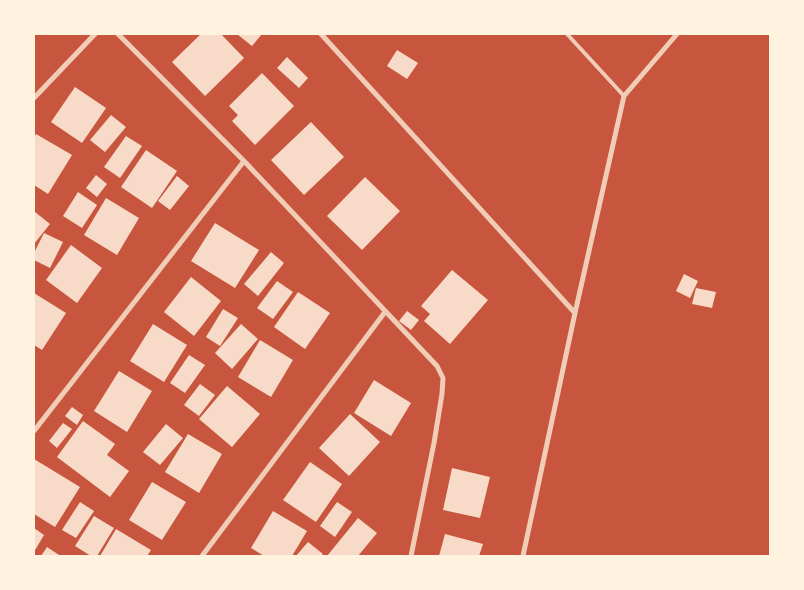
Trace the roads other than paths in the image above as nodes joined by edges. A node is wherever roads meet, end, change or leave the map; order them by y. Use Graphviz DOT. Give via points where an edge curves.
graph roads {
  1 [pos="95,34"];
  2 [pos="118,34"];
  3 [pos="321,34"];
  4 [pos="567,34"];
  5 [pos="677,34"];
  6 [pos="624,96"];
  7 [pos="34,98"];
  8 [pos="244,161"];
  9 [pos="385,312"];
  10 [pos="575,312"];
  11 [pos="34,430"];
  12 [pos="202,556"];
  13 [pos="411,556"];
  14 [pos="523,556"];
  1 -- 7 [label="street"];
  2 -- 8 [label="street"];
  3 -- 10 [label="street"];
  4 -- 6 [label="lane"];
  5 -- 6 [label="street"];
  6 -- 10 [label="street"];
  8 -- 9 [label="street"];
  8 -- 11 [label="street"];
  9 -- 12 [label="street"];
  9 -- 13 [label="street" via="437,366 443,378 434,443"];
  10 -- 14 [label="street"];
}
